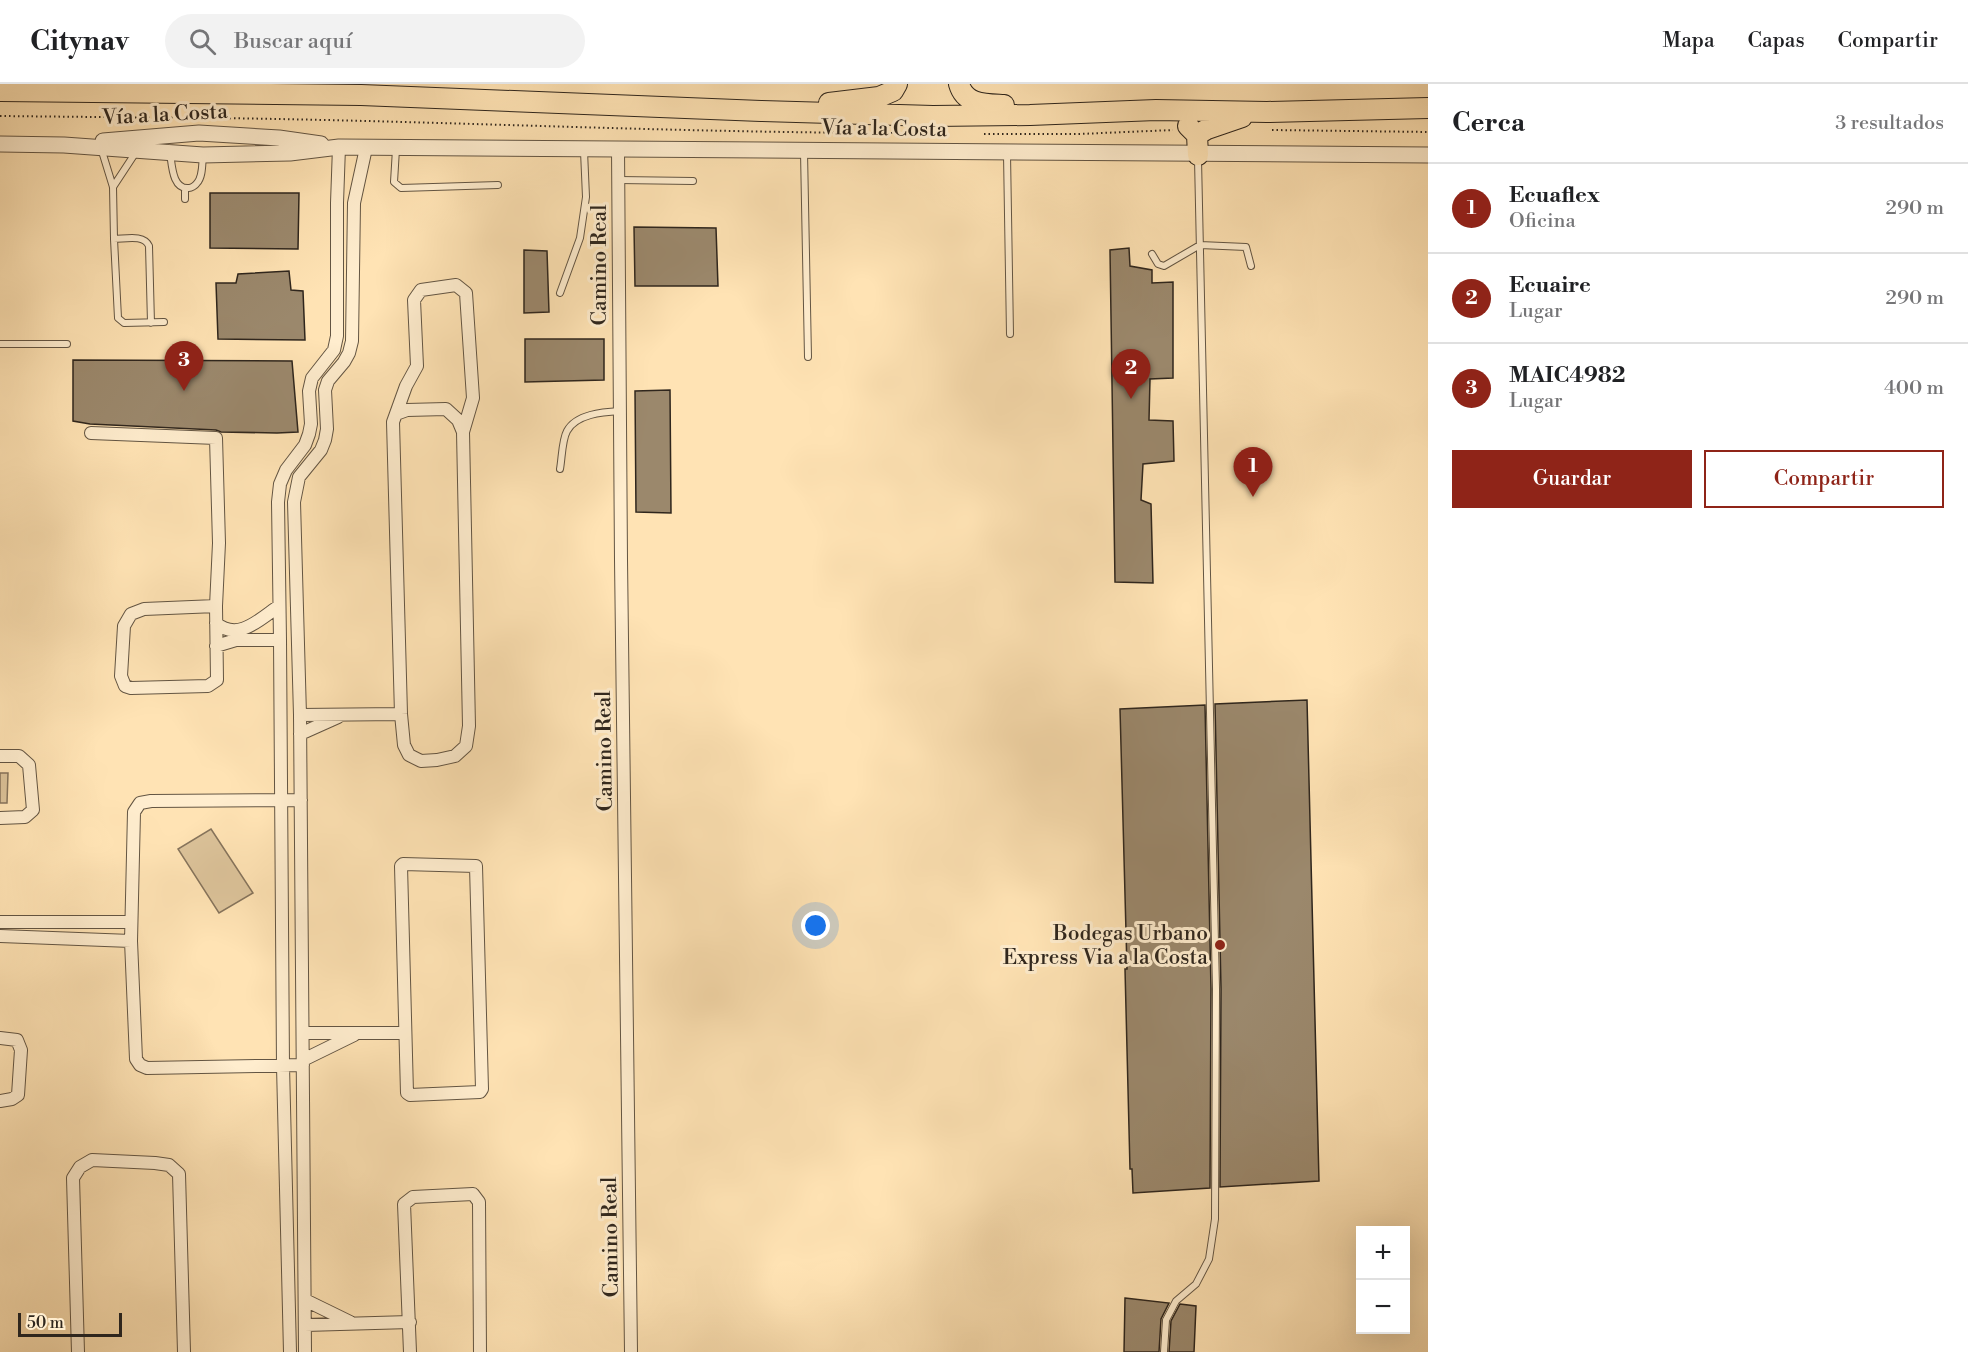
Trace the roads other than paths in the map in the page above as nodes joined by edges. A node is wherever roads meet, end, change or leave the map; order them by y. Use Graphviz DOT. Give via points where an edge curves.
graph roads {
  1 [pos="897,84"];
  2 [pos="959,84"];
  3 [pos="0,91"];
  4 [pos="1428,108"];
  5 [pos="1156,110"];
  6 [pos="761,111"];
  7 [pos="1116,112"];
  8 [pos="1267,112"];
  9 [pos="1197,135"];
  10 [pos="0,144"];
  11 [pos="64,145"];
  12 [pos="339,147"];
  13 [pos="100,148"];
  14 [pos="366,148"];
  15 [pos="396,148"];
  16 [pos="618,149"];
  17 [pos="137,150"];
  18 [pos="584,150"];
  19 [pos="804,151"];
  20 [pos="170,153"];
  21 [pos="1007,153"];
  22 [pos="203,155"];
  23 [pos="1198,155"];
  24 [pos="1428,155"];
  25 [pos="619,180"];
  26 [pos="693,181"];
  27 [pos="498,185"];
  28 [pos="113,187"];
  29 [pos="185,188"];
  30 [pos="185,200"];
  31 [pos="114,240"];
  32 [pos="1200,245"];
  33 [pos="1152,254"];
  34 [pos="1251,266"];
  35 [pos="560,293"];
  36 [pos="164,322"];
  37 [pos="151,323"];
  38 [pos="1010,334"];
  39 [pos="0,344"];
  40 [pos="68,344"];
  41 [pos="808,357"];
  42 [pos="620,411"];
  43 [pos="396,414"];
  44 [pos="463,432"];
  45 [pos="91,433"];
  46 [pos="560,469"];
  47 [pos="278,552"];
  48 [pos="295,552"];
  49 [pos="216,606"];
  50 [pos="279,606"];
  51 [pos="216,623"];
  52 [pos="280,640"];
  53 [pos="216,646"];
  54 [pos="300,714"];
  55 [pos="400,714"];
  56 [pos="342,715"];
  57 [pos="300,734"];
  58 [pos="0,756"];
  59 [pos="280,800"];
  60 [pos="301,800"];
  61 [pos="0,818"];
  62 [pos="1,919"];
  63 [pos="53,922"];
  64 [pos="131,922"];
  65 [pos="0,936"];
  66 [pos="52,938"];
  67 [pos="131,941"];
  68 [pos="303,1033"];
  69 [pos="405,1033"];
  70 [pos="357,1034"];
  71 [pos="0,1038"];
  72 [pos="303,1063"];
  73 [pos="283,1066"];
  74 [pos="0,1101"];
  75 [pos="305,1300"];
  76 [pos="410,1322"];
  77 [pos="354,1324"];
  78 [pos="305,1325"];
  79 [pos="78,1352"];
  80 [pos="184,1352"];
  81 [pos="290,1352"];
  82 [pos="305,1352"];
  83 [pos="410,1352"];
  84 [pos="480,1352"];
  85 [pos="631,1352"];
  86 [pos="1164,1352"];
  1 -- 6 [label="highway" via="894,91 879,97"];
  2 -- 7 [label="highway" via="967,98 984,104"];
  3 -- 6 [label="highway, Vía a la Costa" via="361,94"];
  4 -- 8 [label="highway, Vía a la Costa"];
  5 -- 7 [label="highway, Vía a la Costa"];
  5 -- 8 [label="highway, Vía a la Costa"];
  5 -- 9 [label="highway" via="1182,122"];
  6 -- 7 [label="highway, Vía a la Costa" via="933,116"];
  8 -- 9 [label="highway"];
  9 -- 23 [label="highway"];
  10 -- 11 [label="street, Vía a la Costa"];
  11 -- 12 [label="street, Vía a la Costa" via="199,133"];
  11 -- 13 [label="street, Vía a la Costa"];
  12 -- 14 [label="street, Vía a la Costa"];
  12 -- 22 [label="street, Vía a la Costa" via="290,153"];
  12 -- 47 [label="street" via="337,336 334,350 312,378 311,424 305,445 280,484"];
  13 -- 17 [label="street, Vía a la Costa"];
  13 -- 28 [label="lane"];
  14 -- 15 [label="street, Vía a la Costa"];
  14 -- 48 [label="street" via="354,203 352,341 349,353 324,390 325,440 296,487"];
  15 -- 18 [label="street, Vía a la Costa"];
  15 -- 27 [label="lane" via="394,182 401,188"];
  16 -- 18 [label="street, Vía a la Costa"];
  16 -- 19 [label="street, Vía a la Costa"];
  16 -- 25 [label="street, Camino Real"];
  17 -- 20 [label="street, Vía a la Costa"];
  17 -- 28 [label="lane"];
  18 -- 35 [label="lane" via="586,197 580,238"];
  19 -- 21 [label="street, Vía a la Costa"];
  19 -- 41 [label="lane"];
  20 -- 22 [label="street, Vía a la Costa"];
  20 -- 29 [label="lane" via="176,180"];
  21 -- 23 [label="street, Vía a la Costa"];
  21 -- 38 [label="lane"];
  22 -- 29 [label="lane" via="198,182"];
  23 -- 24 [label="street, Vía a la Costa"];
  23 -- 32 [label="lane"];
  25 -- 26 [label="lane"];
  25 -- 42 [label="street, Camino Real"];
  28 -- 31 [label="lane"];
  29 -- 30 [label="lane"];
  31 -- 37 [label="lane" via="118,318 124,323"];
  31 -- 37 [label="lane" via="147,241"];
  32 -- 33 [label="lane" via="1164,266"];
  32 -- 34 [label="lane" via="1246,247"];
  32 -- 86 [label="lane" via="1216,989 1215,1219 1209,1259 1196,1284 1176,1301 1166,1320"];
  36 -- 37 [label="lane"];
  39 -- 40 [label="lane"];
  42 -- 46 [label="lane" via="575,421 566,432"];
  42 -- 85 [label="street, Camino Real"];
  43 -- 44 [label="street" via="407,410 446,410 458,420"];
  43 -- 44 [label="street" via="417,366 414,300 421,290 456,285 466,293 473,398"];
  43 -- 55 [label="street" via="393,433"];
  44 -- 55 [label="street" via="469,726 466,746 455,756 421,761 409,755 404,745"];
  45 -- 49 [label="street" via="216,438"];
  47 -- 48 [label="street"];
  47 -- 50 [label="street"];
  48 -- 54 [label="street"];
  49 -- 51 [label="street"];
  49 -- 53 [label="street" via="144,609 131,614 124,626 122,679 125,686 132,688 208,686 217,680"];
  50 -- 51 [label="street" via="236,631 223,630"];
  50 -- 52 [label="street"];
  51 -- 53 [label="street"];
  52 -- 53 [label="street" via="236,640"];
  52 -- 59 [label="street"];
  54 -- 56 [label="street"];
  54 -- 57 [label="street"];
  55 -- 56 [label="street"];
  56 -- 57 [label="street"];
  57 -- 60 [label="street"];
  58 -- 61 [label="street" via="19,756 29,765 33,810 25,818"];
  59 -- 60 [label="street"];
  59 -- 64 [label="street" via="140,803 134,812"];
  59 -- 73 [label="street"];
  60 -- 68 [label="street"];
  62 -- 63 [label="street"];
  63 -- 64 [label="street"];
  63 -- 66 [label="street"];
  64 -- 67 [label="street"];
  65 -- 66 [label="street"];
  66 -- 67 [label="street"];
  67 -- 73 [label="street" via="136,1059 140,1065"];
  68 -- 70 [label="street"];
  68 -- 72 [label="street"];
  69 -- 69 [label="street" via="407,1094 480,1092 476,866 401,866"];
  69 -- 70 [label="street"];
  70 -- 72 [label="street"];
  71 -- 74 [label="street" via="18,1040 21,1050 18,1095"];
  72 -- 73 [label="street"];
  72 -- 75 [label="street"];
  73 -- 81 [label="street"];
  75 -- 77 [label="street"];
  75 -- 78 [label="street"];
  76 -- 77 [label="street"];
  76 -- 83 [label="street"];
  76 -- 84 [label="street" via="404,1204 413,1197 473,1194 479,1202"];
  77 -- 78 [label="street"];
  78 -- 82 [label="street"];
  79 -- 80 [label="street" via="73,1178 80,1167 92,1160 169,1165 179,1174"];
}
